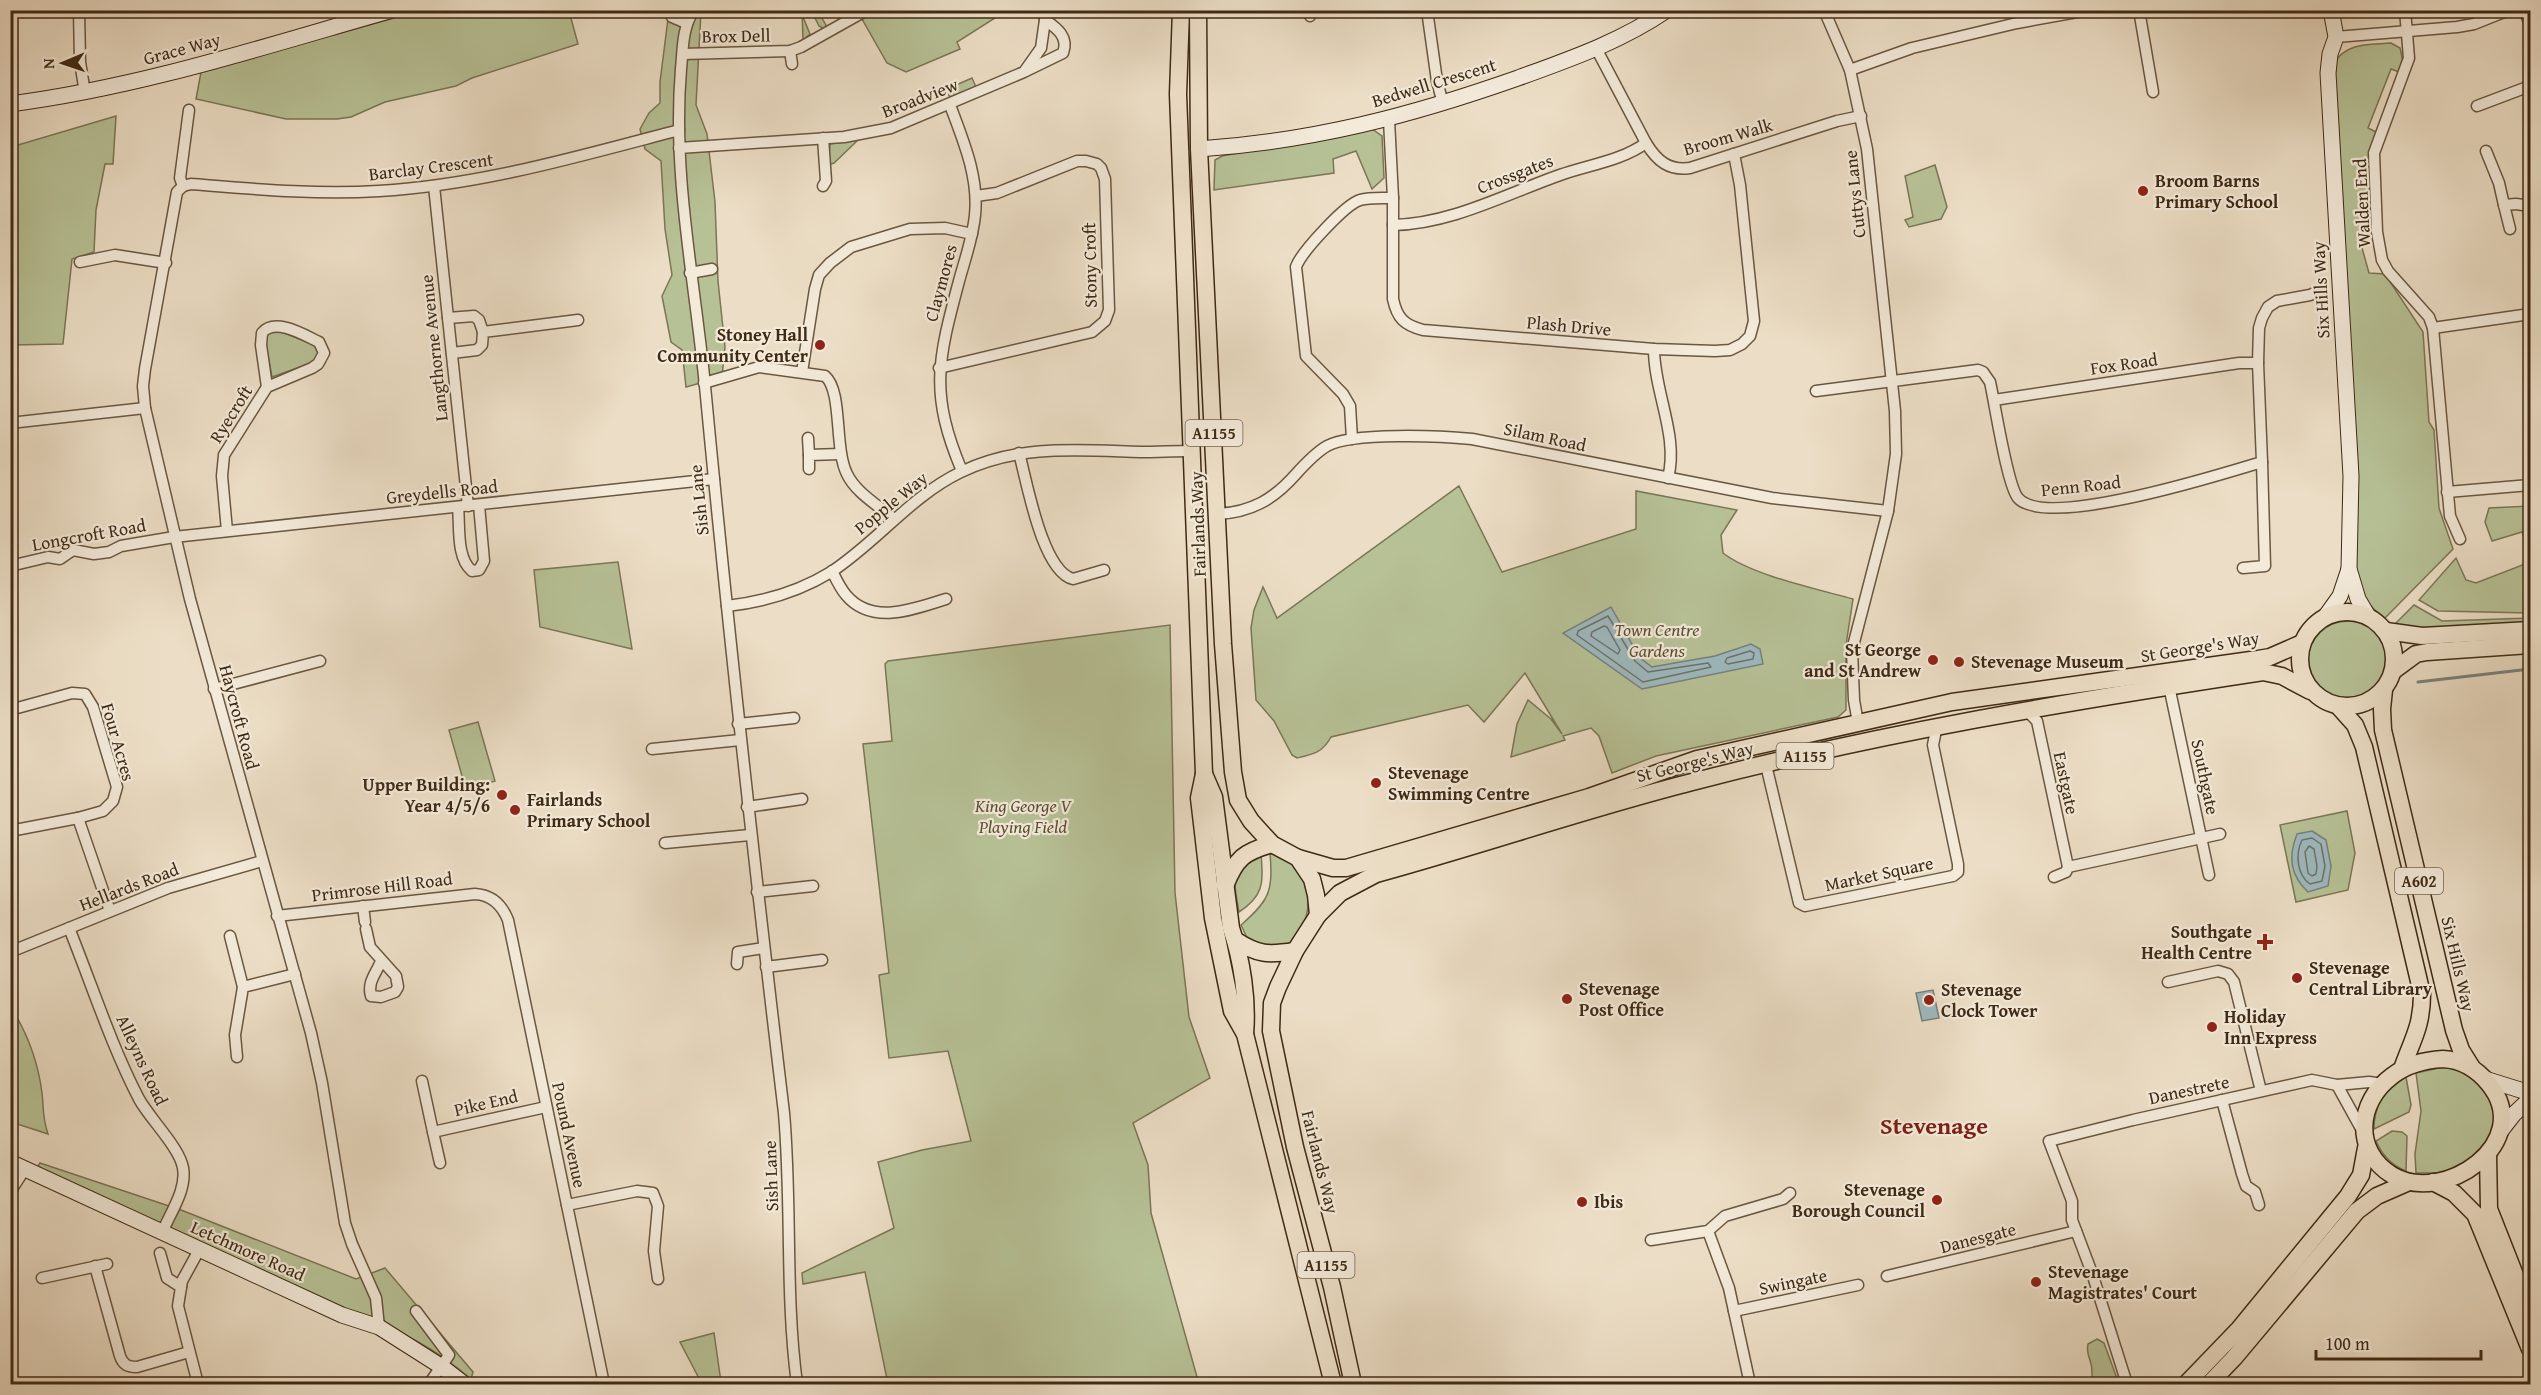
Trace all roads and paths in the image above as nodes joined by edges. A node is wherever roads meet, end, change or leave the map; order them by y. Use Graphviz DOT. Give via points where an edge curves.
graph roads {
  1 [pos="79,10"];
  2 [pos="392,10"];
  3 [pos="668,10"];
  4 [pos="694,10"];
  5 [pos="867,10"];
  6 [pos="1181,10"];
  7 [pos="1198,10"];
  8 [pos="1426,10"];
  9 [pos="1667,10"];
  10 [pos="1824,10"];
  11 [pos="2088,10"];
  12 [pos="2139,10"];
  13 [pos="2331,10"];
  14 [pos="2405,10"];
  15 [pos="2509,10"];
  16 [pos="2524,10"];
  17 [pos="1047,15"];
  18 [pos="686,23"];
  19 [pos="2530,24"];
  20 [pos="813,26"];
  21 [pos="2407,31"];
  22 [pos="2336,37"];
  23 [pos="819,38"];
  24 [pos="1596,50"];
  25 [pos="790,51"];
  26 [pos="683,54"];
  27 [pos="792,64"];
  28 [pos="1850,70"];
  29 [pos="1024,72"];
  30 [pos="2530,87"];
  31 [pos="2153,92"];
  32 [pos="85,93"];
  33 [pos="10,104"];
  34 [pos="1443,104"];
  35 [pos="951,105"];
  36 [pos="2477,106"];
  37 [pos="189,110"];
  38 [pos="1861,116"];
  39 [pos="1389,120"];
  40 [pos="678,130"];
  41 [pos="823,138"];
  42 [pos="1646,144"];
  43 [pos="679,148"];
  44 [pos="1199,149"];
  45 [pos="2486,152"];
  46 [pos="1734,154"];
  47 [pos="183,186"];
  48 [pos="434,186"];
  49 [pos="823,186"];
  50 [pos="976,196"];
  51 [pos="1393,198"];
  52 [pos="2504,205"];
  53 [pos="2530,206"];
  54 [pos="1393,225"];
  55 [pos="2510,229"];
  56 [pos="972,234"];
  57 [pos="704,258"];
  58 [pos="80,262"];
  59 [pos="166,262"];
  60 [pos="690,273"];
  61 [pos="2319,291"];
  62 [pos="2530,314"];
  63 [pos="448,318"];
  64 [pos="578,320"];
  65 [pos="2433,328"];
  66 [pos="483,333"];
  67 [pos="1654,349"];
  68 [pos="452,353"];
  69 [pos="2258,363"];
  70 [pos="939,368"];
  71 [pos="802,372"];
  72 [pos="1892,381"];
  73 [pos="704,383"];
  74 [pos="267,387"];
  75 [pos="1816,391"];
  76 [pos="1994,400"];
  77 [pos="145,408"];
  78 [pos="10,423"];
  79 [pos="808,438"];
  80 [pos="1352,439"];
  81 [pos="1191,451"];
  82 [pos="1019,453"];
  83 [pos="840,454"];
  84 [pos="808,455"];
  85 [pos="2262,462"];
  86 [pos="809,469"];
  87 [pos="962,471"];
  88 [pos="1668,478"];
  89 [pos="714,479"];
  90 [pos="2530,485"];
  91 [pos="2447,492"];
  92 [pos="468,506"];
  93 [pos="1888,511"];
  94 [pos="1218,514"];
  95 [pos="894,519"];
  96 [pos="227,531"];
  97 [pos="174,537"];
  98 [pos="2460,539"];
  99 [pos="10,566"];
  100 [pos="2243,568"];
  101 [pos="2349,569"];
  102 [pos="1104,570"];
  103 [pos="832,571"];
  104 [pos="946,599"];
  105 [pos="727,606"];
  106 [pos="2368,616"];
  107 [pos="2325,617"];
  108 [pos="2530,630"];
  109 [pos="2386,631"];
  110 [pos="2302,643"];
  111 [pos="2530,645"];
  112 [pos="320,661"];
  113 [pos="2393,671"];
  114 [pos="2169,686"];
  115 [pos="214,688"];
  116 [pos="2384,690"];
  117 [pos="2310,691"];
  118 [pos="2338,706"];
  119 [pos="2025,709"];
  120 [pos="10,710"];
  121 [pos="794,718"];
  122 [pos="1858,723"];
  123 [pos="738,724"];
  124 [pos="1937,726"];
  125 [pos="740,740"];
  126 [pos="651,749"];
  127 [pos="1766,765"];
  128 [pos="1204,774"];
  129 [pos="802,799"];
  130 [pos="747,807"];
  131 [pos="78,818"];
  132 [pos="10,831"];
  133 [pos="2220,834"];
  134 [pos="750,835"];
  135 [pos="2202,838"];
  136 [pos="665,843"];
  137 [pos="1272,843"];
  138 [pos="1298,858"];
  139 [pos="262,861"];
  140 [pos="2068,867"];
  141 [pos="2209,874"];
  142 [pos="2054,877"];
  143 [pos="813,886"];
  144 [pos="1225,886"];
  145 [pos="757,892"];
  146 [pos="490,898"];
  147 [pos="363,906"];
  148 [pos="110,911"];
  149 [pos="1318,915"];
  150 [pos="277,916"];
  151 [pos="69,928"];
  152 [pos="230,936"];
  153 [pos="1235,940"];
  154 [pos="764,948"];
  155 [pos="1295,951"];
  156 [pos="10,952"];
  157 [pos="822,960"];
  158 [pos="381,961"];
  159 [pos="737,964"];
  160 [pos="766,967"];
  161 [pos="295,974"];
  162 [pos="2168,982"];
  163 [pos="243,987"];
  164 [pos="1245,1034"];
  165 [pos="237,1057"];
  166 [pos="2402,1069"];
  167 [pos="2479,1073"];
  168 [pos="422,1081"];
  169 [pos="2383,1084"];
  170 [pos="2337,1086"];
  171 [pos="2261,1091"];
  172 [pos="2530,1093"];
  173 [pos="2530,1099"];
  174 [pos="2222,1100"];
  175 [pos="546,1107"];
  176 [pos="434,1132"];
  177 [pos="2500,1132"];
  178 [pos="2365,1140"];
  179 [pos="2488,1155"];
  180 [pos="10,1162"];
  181 [pos="440,1163"];
  182 [pos="25,1169"];
  183 [pos="2409,1182"];
  184 [pos="2433,1182"];
  185 [pos="10,1192"];
  186 [pos="1790,1193"];
  187 [pos="567,1205"];
  188 [pos="2259,1205"];
  189 [pos="1708,1231"];
  190 [pos="2076,1231"];
  191 [pos="162,1233"];
  192 [pos="1651,1240"];
  193 [pos="199,1250"];
  194 [pos="160,1253"];
  195 [pos="107,1264"];
  196 [pos="95,1266"];
  197 [pos="1887,1276"];
  198 [pos="42,1278"];
  199 [pos="658,1280"];
  200 [pos="1857,1285"];
  201 [pos="181,1287"];
  202 [pos="416,1311"];
  203 [pos="1734,1311"];
  204 [pos="2530,1314"];
  205 [pos="379,1327"];
  206 [pos="2530,1349"];
  207 [pos="189,1352"];
  208 [pos="442,1367"];
  209 [pos="198,1384"];
  210 [pos="429,1384"];
  211 [pos="464,1384"];
  212 [pos="604,1384"];
  213 [pos="797,1384"];
  214 [pos="1333,1384"];
  215 [pos="1353,1384"];
  216 [pos="1750,1384"];
  217 [pos="2127,1384"];
  218 [pos="2186,1384"];
  219 [pos="2209,1384"];
  1 -- 32 [label="street"];
  2 -- 32 [label="street, Grace Way" via="177,72"];
  3 -- 18 [label="street" via="672,17"];
  4 -- 18 [label="street, Sish Lane"];
  5 -- 23 [label="street, Brox Dell"];
  6 -- 81 [label="main road, Fairlands Way / A1155" via="1178,94"];
  7 -- 44 [label="main road, Fairlands Way / A1155"];
  8 -- 34 [label="street"];
  9 -- 24 [label="street, Bedwell Crescent"];
  10 -- 28 [label="street, Cuttys Lane"];
  11 -- 28 [label="street" via="1923,46"];
  12 -- 31 [label="street"];
  13 -- 22 [label="street, Six Hills Way"];
  14 -- 21 [label="street, Walden End"];
  15 -- 21 [label="street" via="2474,24"];
  16 -- 19 [label="street"];
  17 -- 29 [label="street, Broadview" via="1041,48"];
  17 -- 29 [label="street, Broadview" via="1063,36 1063,53"];
  18 -- 26 [label="street, Sish Lane"];
  20 -- 23 [label="street"];
  21 -- 22 [label="street"];
  21 -- 65 [label="street, Walden End" via="2407,68 2374,153 2377,232 2388,271 2429,317"];
  22 -- 101 [label="street, Six Hills Way" via="2328,73 2351,476"];
  23 -- 25 [label="street, Brox Dell"];
  24 -- 34 [label="street, Bedwell Crescent"];
  24 -- 42 [label="street, Broom Walk"];
  25 -- 26 [label="street, Brox Dell"];
  25 -- 27 [label="street, Brox Dell"];
  26 -- 40 [label="street, Sish Lane"];
  28 -- 38 [label="street, Cuttys Lane"];
  29 -- 35 [label="street, Broadview"];
  30 -- 36 [label="street"];
  32 -- 33 [label="street, Grace Way"];
  34 -- 39 [label="street, Bedwell Crescent"];
  35 -- 41 [label="street, Broadview" via="891,128"];
  35 -- 50 [label="street, Claymores"];
  37 -- 47 [label="street, Haycroft Road" via="180,178"];
  38 -- 46 [label="street, Broom Walk"];
  38 -- 72 [label="street, Cuttys Lane"];
  39 -- 44 [label="street, Bedwell Crescent" via="1292,139"];
  39 -- 51 [label="street, Plash Drive"];
  40 -- 43 [label="street, Sish Lane"];
  40 -- 48 [label="street, Barclay Crescent" via="517,172"];
  41 -- 43 [label="street, Broadview"];
  41 -- 49 [label="street"];
  42 -- 46 [label="street, Broom Walk" via="1662,163 1683,169"];
  42 -- 54 [label="street, Crossgates" via="1482,205 1437,219"];
  43 -- 60 [label="street, Sish Lane"];
  44 -- 94 [label="main road, Fairlands Way / A1155"];
  45 -- 52 [label="street"];
  46 -- 67 [label="street, Plash Drive" via="1754,321 1750,336 1730,350"];
  47 -- 48 [label="street, Barclay Crescent" via="317,193"];
  47 -- 59 [label="street, Haycroft Road" via="177,192"];
  48 -- 63 [label="street, Langthorne Avenue"];
  50 -- 56 [label="street, Claymores"];
  50 -- 70 [label="street, Stony Croft" via="997,193 1077,161 1092,162 1101,168 1105,179 1109,310 1105,321 1092,332"];
  51 -- 54 [label="street, Plash Drive"];
  51 -- 80 [label="street" via="1362,199 1351,204 1302,254 1296,267 1306,356 1350,406"];
  52 -- 53 [label="street"];
  52 -- 55 [label="street"];
  54 -- 67 [label="street, Plash Drive" via="1393,299 1396,313 1410,327"];
  56 -- 70 [label="street, Claymores"];
  56 -- 71 [label="street" via="945,228 910,229 852,247 830,263 819,275 815,289"];
  57 -- 60 [label="street" via="710,269"];
  58 -- 59 [label="street" via="115,255"];
  59 -- 77 [label="street, Haycroft Road" via="145,369"];
  60 -- 73 [label="street, Sish Lane"];
  61 -- 69 [label="street" via="2277,301 2268,308 2259,328"];
  62 -- 65 [label="street"];
  63 -- 66 [label="street" via="474,316"];
  63 -- 68 [label="street, Langthorne Avenue"];
  64 -- 66 [label="street"];
  65 -- 91 [label="street, Walden End"];
  66 -- 68 [label="street" via="482,345 477,350"];
  67 -- 88 [label="street" via="1672,452"];
  68 -- 92 [label="street, Langthorne Avenue"];
  69 -- 76 [label="street, Fox Road"];
  69 -- 85 [label="street"];
  70 -- 87 [label="street, Claymores" via="946,431"];
  71 -- 73 [label="street" via="752,368"];
  71 -- 83 [label="street" via="825,376 835,389"];
  72 -- 75 [label="street"];
  72 -- 76 [label="street, Penn Road" via="1978,370 1987,376"];
  72 -- 93 [label="street, Cuttys Lane" via="1896,443"];
  73 -- 89 [label="street, Sish Lane"];
  74 -- 74 [label="street, Ryecroft" via="261,339 265,329 278,326 319,342 324,353 318,364"];
  74 -- 96 [label="street, Ryecroft" via="224,455"];
  76 -- 85 [label="street, Penn Road" via="2014,490 2032,507 2115,501"];
  77 -- 78 [label="street"];
  77 -- 97 [label="street, Haycroft Road"];
  79 -- 84 [label="street"];
  80 -- 88 [label="street, Silam Road" via="1472,439"];
  80 -- 94 [label="street, Silam Road" via="1327,446 1266,501 1244,511"];
  81 -- 82 [label="street, Popple Way" via="1071,448"];
  81 -- 128 [label="main road, Fairlands Way / A1155"];
  82 -- 87 [label="street, Popple Way"];
  82 -- 102 [label="street" via="1034,514 1055,566 1073,579"];
  83 -- 84 [label="street"];
  83 -- 95 [label="street" via="855,488"];
  84 -- 86 [label="street"];
  85 -- 100 [label="street" via="2265,566"];
  87 -- 95 [label="street, Popple Way"];
  88 -- 93 [label="street, Silam Road" via="1772,498"];
  89 -- 92 [label="street, Greydells Road"];
  89 -- 105 [label="street, Sish Lane"];
  90 -- 91 [label="street"];
  91 -- 98 [label="street, Walden End" via="2450,516"];
  92 -- 92 [label="street" via="484,561 478,570 468,567 462,556"];
  92 -- 96 [label="street, Greydells Road"];
  93 -- 122 [label="street, Cuttys Lane" via="1852,650"];
  94 -- 137 [label="main road, Fairlands Way / A1155" via="1233,772 1239,800 1251,821"];
  95 -- 103 [label="street, Popple Way"];
  96 -- 97 [label="street, Greydells Road"];
  97 -- 99 [label="street, Longcroft Road" via="94,554 73,550 60,559 48,557"];
  97 -- 115 [label="street, Haycroft Road"];
  101 -- 106 [label="street, Six Hills Way"];
  101 -- 107 [label="street, Six Hills Way" via="2340,596"];
  103 -- 104 [label="street" via="846,595 867,612 918,608"];
  103 -- 105 [label="street, Popple Way" via="785,593"];
  105 -- 123 [label="street, Sish Lane"];
  106 -- 107 [label="main road" via="2352,612"];
  106 -- 109 [label="main road"];
  107 -- 110 [label="main road"];
  108 -- 109 [label="main road" via="2422,636"];
  109 -- 113 [label="main road" via="2393,647"];
  110 -- 117 [label="main road" via="2301,669"];
  110 -- 122 [label="main road, St George's Way / A1155" via="2270,657 1990,695"];
  111 -- 113 [label="main road, A602" via="2416,654"];
  112 -- 115 [label="street"];
  113 -- 116 [label="main road, A602"];
  114 -- 117 [label="main road, St George's Way / A1155" via="2263,672 2282,676"];
  114 -- 119 [label="main road, St George's Way / A1155"];
  114 -- 135 [label="street, Southgate"];
  115 -- 139 [label="street, Haycroft Road"];
  116 -- 118 [label="main road" via="2360,704"];
  116 -- 167 [label="main road, Six Hills Way / A602" via="2383,730 2454,1030 2461,1050"];
  117 -- 118 [label="main road, A602"];
  118 -- 166 [label="main road, A602" via="2355,725 2364,747 2422,994 2418,1031"];
  119 -- 124 [label="main road, St George's Way / A1155"];
  119 -- 140 [label="street, Eastgate" via="2037,721"];
  120 -- 131 [label="street, Four Acres" via="72,693 85,694 93,707 117,787 113,801 103,811"];
  121 -- 123 [label="street"];
  122 -- 138 [label="main road, St George's Way / A1155" via="1697,759 1589,797 1358,865 1333,868"];
  123 -- 125 [label="street, Sish Lane"];
  124 -- 127 [label="main road, St George's Way / A1155"];
  124 -- 127 [label="street, Market Square" via="1934,745 1958,864 1958,872 1953,876 1805,906 1798,903"];
  125 -- 126 [label="street"];
  125 -- 130 [label="street, Sish Lane"];
  127 -- 149 [label="main road, St George's Way / A1155" via="1633,798 1376,874 1340,893"];
  128 -- 144 [label="main road, Fairlands Way / A1155" via="1214,796"];
  128 -- 164 [label="main road, Fairlands Way / A1155" via="1199,798 1211,908 1232,1011"];
  129 -- 130 [label="street"];
  130 -- 134 [label="street, Sish Lane"];
  131 -- 132 [label="street, Four Acres"];
  131 -- 148 [label="street"];
  133 -- 135 [label="street"];
  134 -- 136 [label="street"];
  134 -- 145 [label="street, Sish Lane"];
  135 -- 140 [label="street"];
  135 -- 141 [label="street, Southgate"];
  137 -- 138 [label="main road, Fairlands Way / A1155"];
  137 -- 144 [label="main road" via="1239,859"];
  138 -- 149 [label="main road" via="1312,879"];
  139 -- 148 [label="street, Hellards Road" via="186,881"];
  139 -- 150 [label="street, Haycroft Road"];
  140 -- 142 [label="street"];
  143 -- 145 [label="street"];
  144 -- 153 [label="main road, Fairlands Way / A1155"];
  145 -- 154 [label="street, Sish Lane"];
  146 -- 147 [label="street, Primrose Hill Road" via="479,894 454,895"];
  146 -- 175 [label="street, Pound Avenue" via="508,920"];
  147 -- 150 [label="street, Primrose Hill Road"];
  147 -- 158 [label="street" via="370,947"];
  148 -- 151 [label="street, Hellards Road"];
  149 -- 155 [label="main road, Fairlands Way / A1155"];
  150 -- 161 [label="street, Haycroft Road"];
  151 -- 156 [label="street, Hellards Road"];
  151 -- 191 [label="street, Alleyns Road" via="134,1088 181,1161 181,1191"];
  152 -- 163 [label="street"];
  153 -- 155 [label="main road" via="1257,953"];
  153 -- 164 [label="main road, Fairlands Way / A1155" via="1247,1011"];
  154 -- 159 [label="street" via="738,952"];
  154 -- 160 [label="street, Sish Lane"];
  155 -- 215 [label="main road, Fairlands Way / A1155" via="1272,1003 1271,1031"];
  157 -- 160 [label="street"];
  160 -- 213 [label="street, Sish Lane" via="788,1150 789,1310"];
  161 -- 163 [label="street"];
  161 -- 205 [label="street, Haycroft Road" via="318,1062 345,1223 376,1298"];
  162 -- 171 [label="street" via="2218,971 2228,974 2237,992"];
  163 -- 165 [label="street" via="235,1035"];
  164 -- 214 [label="main road, Fairlands Way / A1155"];
  166 -- 167 [label="main road, A602" via="2443,1059 2456,1060"];
  166 -- 169 [label="main road, A602"];
  167 -- 172 [label="street"];
  167 -- 177 [label="main road, A602" via="2496,1092 2502,1113"];
  168 -- 176 [label="street, Pike End"];
  169 -- 170 [label="street, Danestrete"];
  169 -- 178 [label="main road, A602" via="2369,1105"];
  170 -- 171 [label="street, Danestrete" via="2312,1080"];
  170 -- 178 [label="street"];
  171 -- 174 [label="street, Danestrete"];
  173 -- 177 [label="street"];
  174 -- 188 [label="street" via="2246,1186 2255,1192"];
  174 -- 190 [label="street, Danestrete" via="2049,1141 2072,1201"];
  175 -- 176 [label="street, Pike End"];
  175 -- 187 [label="street, Pound Avenue"];
  176 -- 181 [label="street, Pike End"];
  177 -- 179 [label="main road, A602"];
  178 -- 183 [label="main road" via="2391,1174"];
  178 -- 218 [label="main road, A602" via="2361,1175 2348,1196 2239,1329"];
  179 -- 184 [label="main road, A602" via="2461,1173"];
  179 -- 204 [label="main road" via="2489,1209"];
  180 -- 182 [label="street, Letchmore Road"];
  182 -- 185 [label="street"];
  182 -- 191 [label="street, Letchmore Road"];
  183 -- 184 [label="main road, A602"];
  183 -- 219 [label="main road, A602" via="2377,1196 2356,1211"];
  184 -- 206 [label="main road" via="2459,1197 2475,1214"];
  186 -- 189 [label="street" via="1783,1199 1725,1216"];
  187 -- 199 [label="street" via="637,1191 653,1193 658,1206 654,1251"];
  187 -- 212 [label="street, Pound Avenue"];
  189 -- 192 [label="street"];
  189 -- 203 [label="street"];
  190 -- 197 [label="street, Danesgate"];
  190 -- 217 [label="street"];
  191 -- 193 [label="street, Letchmore Road"];
  193 -- 201 [label="street"];
  193 -- 205 [label="street, Letchmore Road" via="354,1320"];
  194 -- 201 [label="street" via="167,1278"];
  195 -- 196 [label="street"];
  196 -- 198 [label="street"];
  196 -- 207 [label="street" via="124,1364 137,1367"];
  200 -- 203 [label="street, Swingate"];
  201 -- 207 [label="street" via="179,1314"];
  202 -- 208 [label="street" via="449,1355"];
  203 -- 216 [label="street"];
  205 -- 208 [label="street, Letchmore Road"];
  207 -- 209 [label="street"];
  208 -- 210 [label="street"];
  208 -- 211 [label="street, Letchmore Road"];
}
